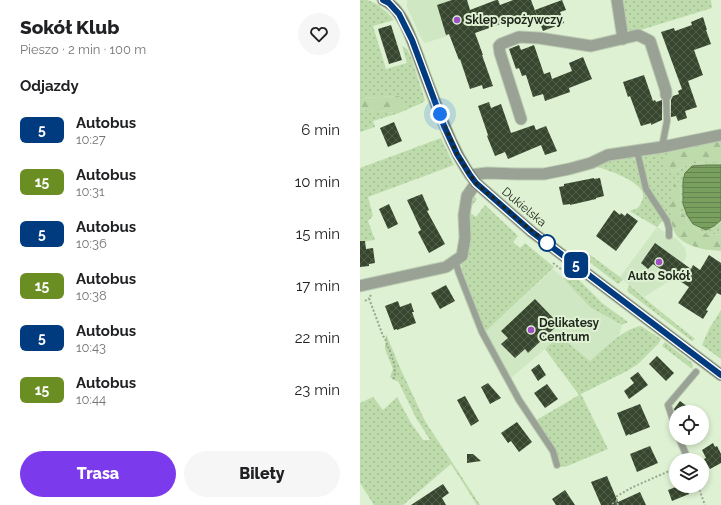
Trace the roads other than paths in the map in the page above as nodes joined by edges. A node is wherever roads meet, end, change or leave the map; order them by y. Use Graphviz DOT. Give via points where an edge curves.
graph roads {
  1 [pos="617,0"];
  2 [pos="388,1"];
  3 [pos="623,39"];
  4 [pos="666,95"];
  5 [pos="521,119"];
  6 [pos="721,135"];
  7 [pos="662,147"];
  8 [pos="636,151"];
  9 [pos="473,179"];
  10 [pos="669,236"];
  11 [pos="456,260"];
  12 [pos="360,286"];
  13 [pos="696,372"];
  14 [pos="721,375"];
  15 [pos="669,409"];
  16 [pos="557,465"];
  1 -- 3 [label="street"];
  2 -- 9 [label="main road, Dukielska" via="399,14 412,40 444,126 457,154"];
  3 -- 4 [label="street" via="638,35 650,41"];
  3 -- 5 [label="street" via="591,46 519,37 501,44 500,53"];
  4 -- 7 [label="lane" via="667,121"];
  6 -- 7 [label="street"];
  7 -- 8 [label="street"];
  8 -- 9 [label="street" via="608,155 569,169 544,174 487,173"];
  8 -- 10 [label="lane" via="646,189 667,221"];
  9 -- 11 [label="street" via="464,215 466,238 462,256"];
  9 -- 14 [label="main road, Dukielska" via="532,232"];
  11 -- 12 [label="street" via="446,266"];
  11 -- 16 [label="lane" via="482,332 519,400 553,451"];
  13 -- 15 [label="lane" via="668,406"];
}
